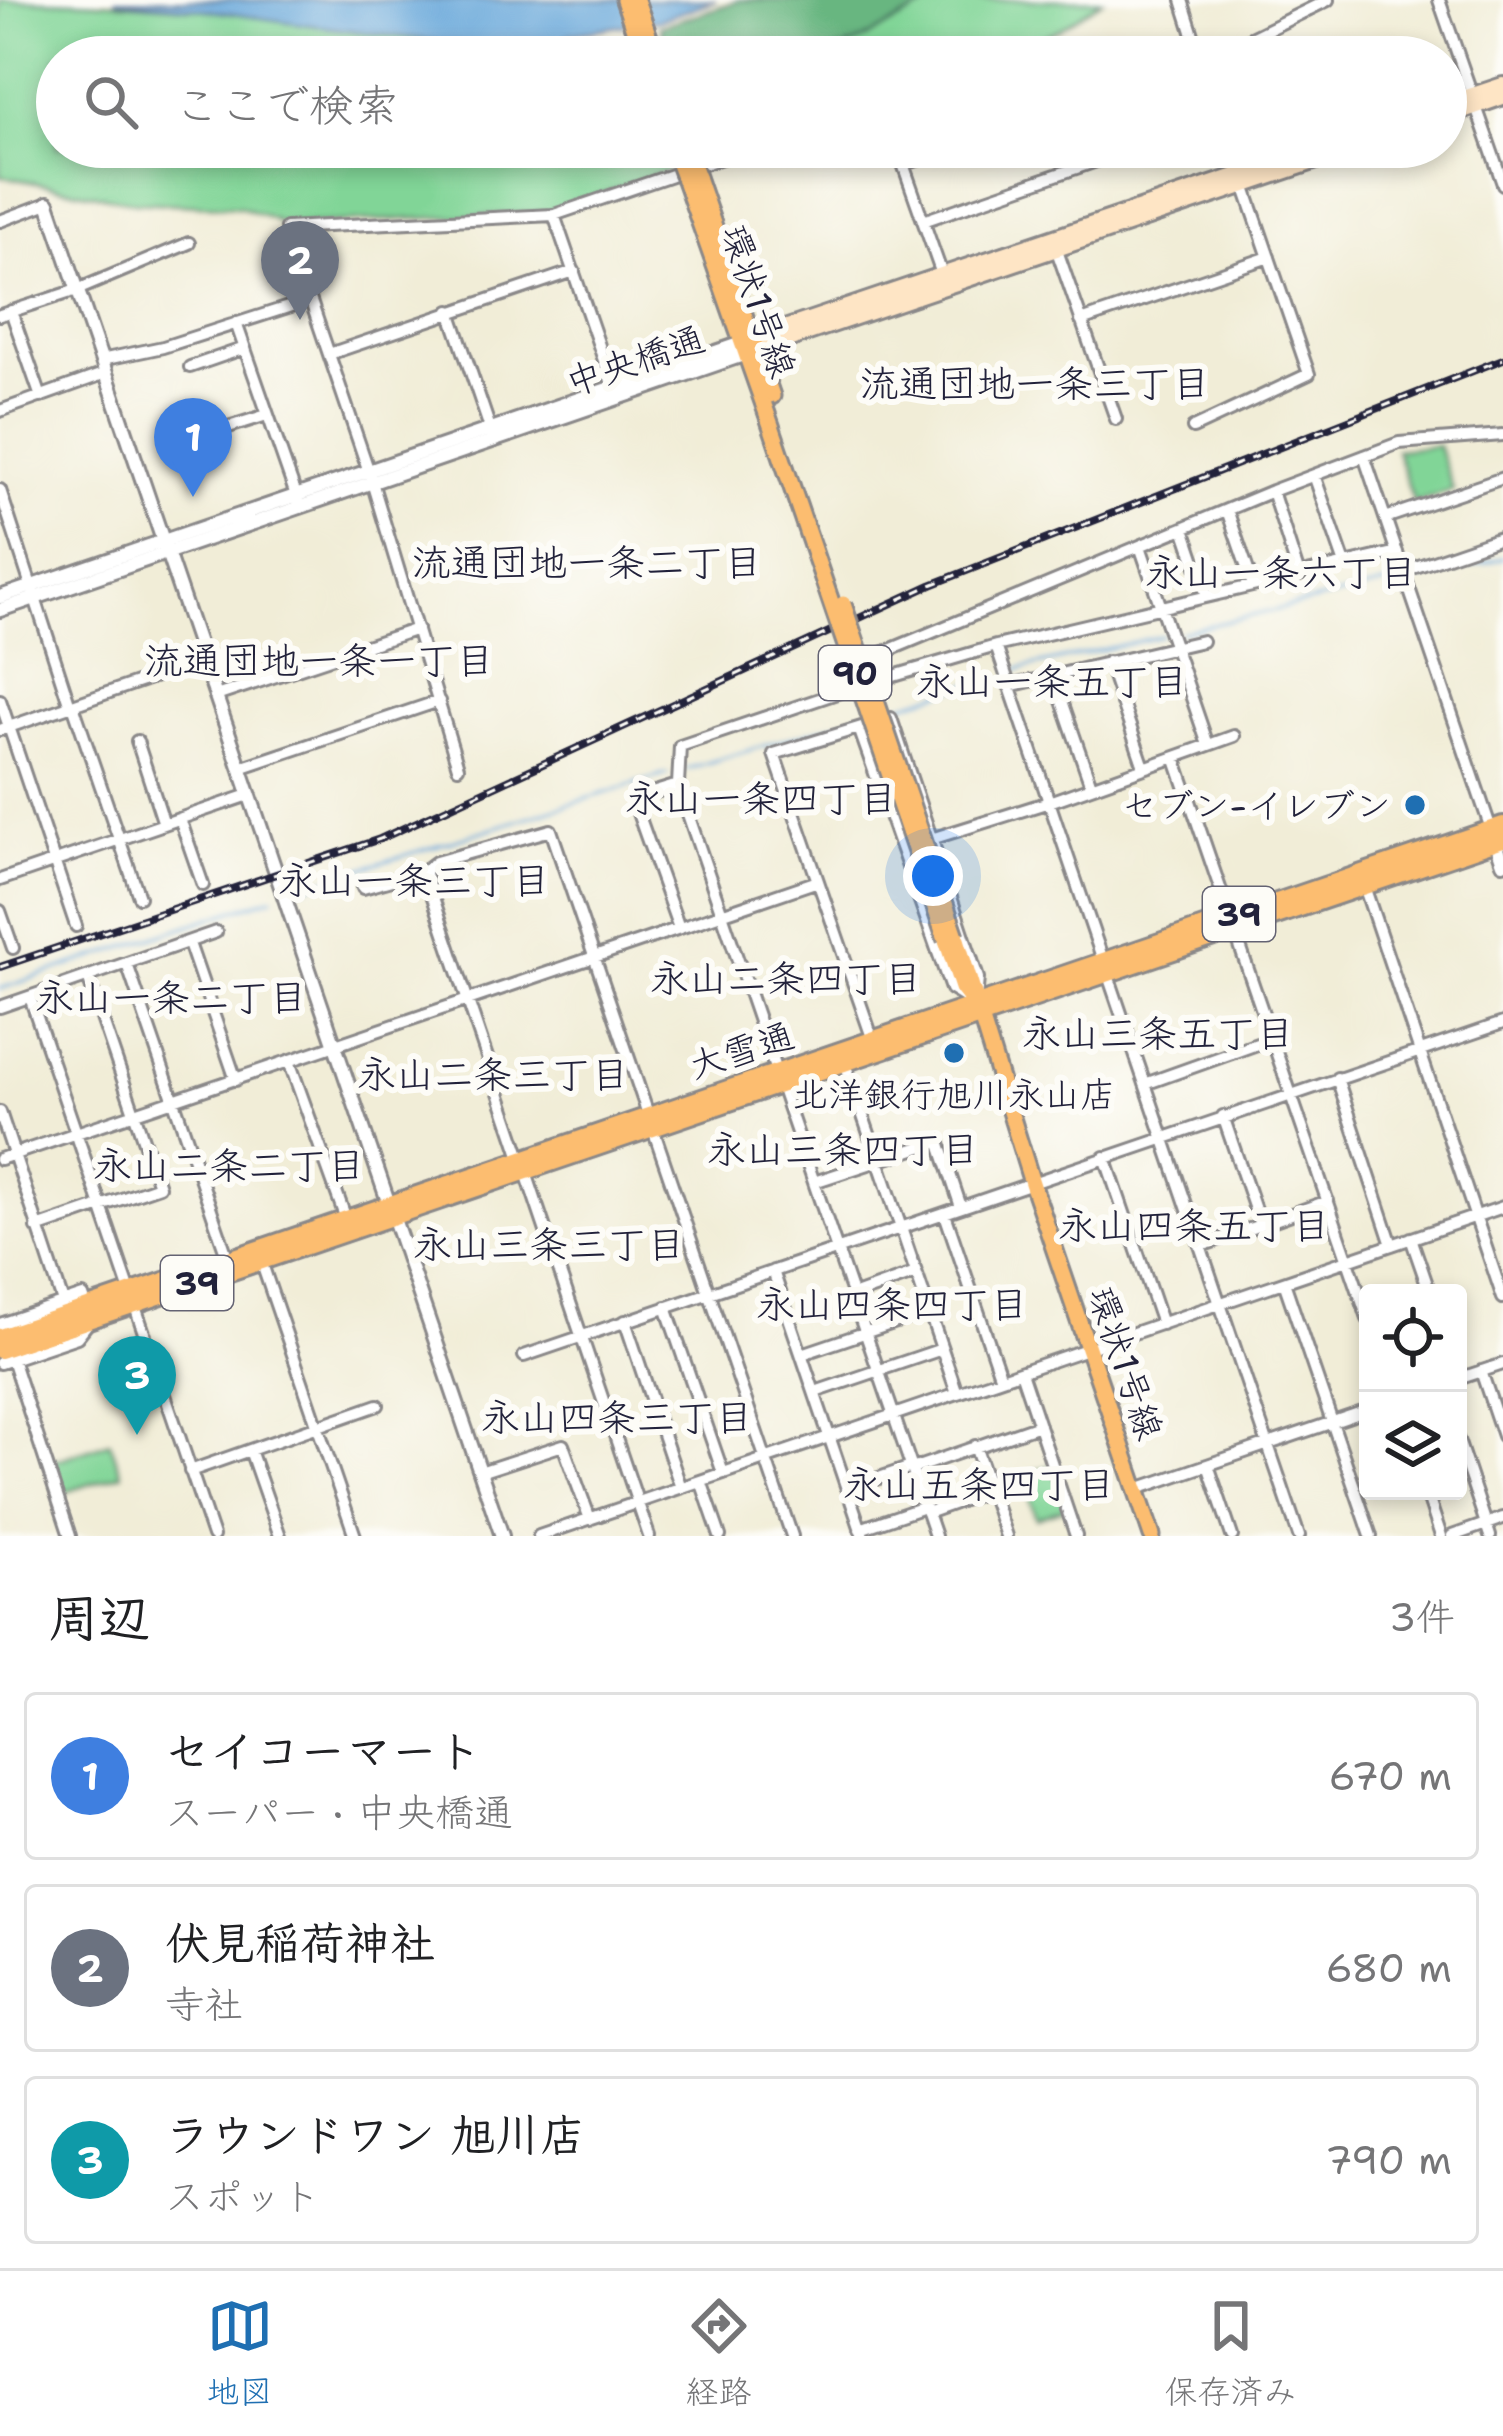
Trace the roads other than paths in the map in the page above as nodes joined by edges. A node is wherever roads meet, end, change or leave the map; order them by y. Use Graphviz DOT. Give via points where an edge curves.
graph roads {
  1 [pos="624,0"];
  2 [pos="636,0"];
  3 [pos="1181,0"];
  4 [pos="1328,0"];
  5 [pos="1439,0"];
  6 [pos="636,36"];
  7 [pos="649,36"];
  8 [pos="1193,36"];
  9 [pos="1255,36"];
  10 [pos="1451,36"];
  11 [pos="1467,83"];
  12 [pos="1503,85"];
  13 [pos="1503,98"];
  14 [pos="1473,101"];
  15 [pos="1467,102"];
  16 [pos="1467,105"];
  17 [pos="1503,135"];
  18 [pos="1487,141"];
  19 [pos="687,168"];
  20 [pos="692,168"];
  21 [pos="904,168"];
  22 [pos="1075,168"];
  23 [pos="1238,168"];
  24 [pos="1271,168"];
  25 [pos="1284,168"];
  26 [pos="1242,180"];
  27 [pos="1503,184"];
  28 [pos="48,203"];
  29 [pos="554,215"];
  30 [pos="923,220"];
  31 [pos="0,221"];
  32 [pos="189,243"];
  33 [pos="1054,244"];
  34 [pos="1269,257"];
  35 [pos="574,272"];
  36 [pos="945,282"];
  37 [pos="77,290"];
  38 [pos="310,300"];
  39 [pos="450,311"];
  40 [pos="6,313"];
  41 [pos="1081,321"];
  42 [pos="236,323"];
  43 [pos="749,346"];
  44 [pos="244,348"];
  45 [pos="328,354"];
  46 [pos="104,367"];
  47 [pos="190,367"];
  48 [pos="615,393"];
  49 [pos="41,397"];
  50 [pos="0,411"];
  51 [pos="267,415"];
  52 [pos="1116,419"];
  53 [pos="1193,428"];
  54 [pos="206,434"];
  55 [pos="492,435"];
  56 [pos="1503,435"];
  57 [pos="1364,456"];
  58 [pos="1314,476"];
  59 [pos="370,477"];
  60 [pos="1503,478"];
  61 [pos="0,490"];
  62 [pos="1272,491"];
  63 [pos="298,502"];
  64 [pos="2,504"];
  65 [pos="1227,510"];
  66 [pos="1385,518"];
  67 [pos="1184,528"];
  68 [pos="1503,537"];
  69 [pos="1140,546"];
  70 [pos="165,547"];
  71 [pos="1397,551"];
  72 [pos="1345,564"];
  73 [pos="1404,571"];
  74 [pos="1298,575"];
  75 [pos="1253,585"];
  76 [pos="35,591"];
  77 [pos="1207,596"];
  78 [pos="0,597"];
  79 [pos="1161,607"];
  80 [pos="0,610"];
  81 [pos="417,629"];
  82 [pos="1202,641"];
  83 [pos="996,646"];
  84 [pos="1175,646"];
  85 [pos="203,660"];
  86 [pos="1108,662"];
  87 [pos="1053,675"];
  88 [pos="882,679"];
  89 [pos="1009,686"];
  90 [pos="216,697"];
  91 [pos="0,700"];
  92 [pos="439,701"];
  93 [pos="72,706"];
  94 [pos="4,728"];
  95 [pos="859,728"];
  96 [pos="1234,736"];
  97 [pos="137,741"];
  98 [pos="1208,745"];
  99 [pos="1175,757"];
  100 [pos="458,767"];
  101 [pos="1144,767"];
  102 [pos="240,768"];
  103 [pos="1091,784"];
  104 [pos="678,785"];
  105 [pos="249,795"];
  106 [pos="1049,802"];
  107 [pos="180,819"];
  108 [pos="164,824"];
  109 [pos="1498,834"];
  110 [pos="931,838"];
  111 [pos="118,840"];
  112 [pos="54,862"];
  113 [pos="1503,863"];
  114 [pos="424,871"];
  115 [pos="1362,879"];
  116 [pos="0,880"];
  117 [pos="818,881"];
  118 [pos="203,885"];
  119 [pos="363,888"];
  120 [pos="139,897"];
  121 [pos="0,911"];
  122 [pos="723,913"];
  123 [pos="1234,923"];
  124 [pos="76,926"];
  125 [pos="679,928"];
  126 [pos="216,932"];
  127 [pos="189,943"];
  128 [pos="13,948"];
  129 [pos="595,956"];
  130 [pos="127,964"];
  131 [pos="1105,966"];
  132 [pos="88,977"];
  133 [pos="30,997"];
  134 [pos="470,999"];
  135 [pos="0,1007"];
  136 [pos="977,1011"];
  137 [pos="1503,1023"];
  138 [pos="1274,1038"];
  139 [pos="334,1046"];
  140 [pos="875,1046"];
  141 [pos="1420,1051"];
  142 [pos="843,1057"];
  143 [pos="289,1061"];
  144 [pos="778,1078"];
  145 [pos="1336,1078"];
  146 [pos="236,1080"];
  147 [pos="1145,1084"];
  148 [pos="1292,1093"];
  149 [pos="173,1100"];
  150 [pos="0,1112"];
  151 [pos="134,1112"];
  152 [pos="1223,1116"];
  153 [pos="651,1121"];
  154 [pos="75,1132"];
  155 [pos="1163,1137"];
  156 [pos="13,1154"];
  157 [pos="1105,1156"];
  158 [pos="0,1159"];
  159 [pos="878,1160"];
  160 [pos="524,1163"];
  161 [pos="814,1182"];
  162 [pos="1032,1184"];
  163 [pos="1328,1201"];
  164 [pos="99,1207"];
  165 [pos="961,1207"];
  166 [pos="1503,1207"];
  167 [pos="391,1209"];
  168 [pos="945,1214"];
  169 [pos="1475,1217"];
  170 [pos="346,1219"];
  171 [pos="1260,1225"];
  172 [pos="37,1228"];
  173 [pos="901,1228"];
  174 [pos="1412,1238"];
  175 [pos="1392,1245"];
  176 [pos="1201,1246"];
  177 [pos="837,1250"];
  178 [pos="1348,1260"];
  179 [pos="261,1262"];
  180 [pos="230,1266"];
  181 [pos="773,1271"];
  182 [pos="916,1273"];
  183 [pos="1284,1282"];
  184 [pos="1427,1284"];
  185 [pos="1359,1292"];
  186 [pos="709,1293"];
  187 [pos="852,1295"];
  188 [pos="1503,1298"];
  189 [pos="132,1299"];
  190 [pos="63,1302"];
  191 [pos="1220,1304"];
  192 [pos="666,1307"];
  193 [pos="929,1311"];
  194 [pos="88,1314"];
  195 [pos="625,1322"];
  196 [pos="0,1324"];
  197 [pos="1162,1324"];
  198 [pos="865,1333"];
  199 [pos="581,1336"];
  200 [pos="0,1337"];
  201 [pos="1089,1348"];
  202 [pos="942,1349"];
  203 [pos="802,1354"];
  204 [pos="524,1356"];
  205 [pos="4,1357"];
  206 [pos="1503,1364"];
  207 [pos="878,1371"];
  208 [pos="1481,1371"];
  209 [pos="1021,1372"];
  210 [pos="1467,1375"];
  211 [pos="1001,1378"];
  212 [pos="815,1392"];
  213 [pos="957,1394"];
  214 [pos="378,1405"];
  215 [pos="1359,1413"];
  216 [pos="893,1415"];
  217 [pos="1332,1422"];
  218 [pos="1039,1425"];
  219 [pos="318,1426"];
  220 [pos="1503,1436"];
  221 [pos="829,1437"];
  222 [pos="1268,1444"];
  223 [pos="975,1446"];
  224 [pos="250,1450"];
  225 [pos="765,1459"];
  226 [pos="1208,1465"];
  227 [pos="1467,1467"];
  228 [pos="911,1468"];
  229 [pos="190,1471"];
  230 [pos="480,1472"];
  231 [pos="723,1473"];
  232 [pos="701,1481"];
  233 [pos="681,1488"];
  234 [pos="848,1489"];
  235 [pos="1137,1489"];
  236 [pos="991,1490"];
  237 [pos="1429,1500"];
  238 [pos="638,1502"];
  239 [pos="925,1510"];
  240 [pos="1503,1518"];
  241 [pos="590,1519"];
  242 [pos="576,1530"];
  243 [pos="1488,1530"];
  244 [pos="862,1532"];
  245 [pos="1001,1535"];
  246 [pos="1149,1535"];
  247 [pos="1296,1535"];
  248 [pos="70,1536"];
  249 [pos="213,1536"];
  250 [pos="280,1536"];
  251 [pos="355,1536"];
  252 [pos="502,1536"];
  253 [pos="539,1536"];
  254 [pos="650,1536"];
  255 [pos="720,1536"];
  256 [pos="792,1536"];
  257 [pos="934,1536"];
  258 [pos="1076,1536"];
  259 [pos="1232,1536"];
  260 [pos="1371,1536"];
  261 [pos="1442,1536"];
  262 [pos="1452,1536"];
  1 -- 6 [label="main road"];
  2 -- 7 [label="main road"];
  3 -- 8 [label="street"];
  4 -- 9 [label="street"];
  5 -- 10 [label="street"];
  11 -- 14 [label="street"];
  12 -- 14 [label="main road"];
  13 -- 14 [label="main road"];
  14 -- 15 [label="main road"];
  14 -- 16 [label="main road"];
  14 -- 18 [label="street"];
  17 -- 18 [label="street"];
  18 -- 27 [label="street"];
  19 -- 43 [label="main road, 環状1号線 / 90"];
  20 -- 29 [label="street"];
  21 -- 30 [label="street"];
  22 -- 30 [label="street"];
  23 -- 26 [label="street"];
  24 -- 26 [label="main road, 中央橋通"];
  25 -- 26 [label="main road, 中央橋通"];
  26 -- 33 [label="main road, 中央橋通"];
  26 -- 34 [label="street"];
  28 -- 31 [label="street"];
  28 -- 37 [label="street"];
  29 -- 35 [label="street"];
  29 -- 38 [label="street" via="286,228"];
  30 -- 36 [label="street"];
  32 -- 37 [label="street"];
  33 -- 36 [label="main road, 中央橋通"];
  33 -- 41 [label="street"];
  34 -- 41 [label="street"];
  34 -- 53 [label="street" via="1309,374"];
  35 -- 39 [label="street"];
  35 -- 48 [label="street"];
  36 -- 43 [label="main road, 中央橋通"];
  37 -- 40 [label="street"];
  37 -- 46 [label="street"];
  38 -- 42 [label="street"];
  38 -- 45 [label="street"];
  39 -- 45 [label="street"];
  39 -- 55 [label="street"];
  40 -- 49 [label="street"];
  41 -- 52 [label="street"];
  42 -- 44 [label="street"];
  42 -- 46 [label="street"];
  43 -- 48 [label="street, 中央橋通"];
  43 -- 136 [label="main road, 環状1号線 / 90, bridge" via="962,988"];
  44 -- 47 [label="street"];
  44 -- 51 [label="street"];
  45 -- 59 [label="street"];
  46 -- 49 [label="street"];
  46 -- 70 [label="street"];
  48 -- 55 [label="street, 中央橋通"];
  49 -- 50 [label="street"];
  51 -- 54 [label="street"];
  51 -- 63 [label="street"];
  55 -- 59 [label="street, 中央橋通"];
  56 -- 57 [label="street" via="1399,443"];
  57 -- 58 [label="street"];
  57 -- 66 [label="street"];
  58 -- 62 [label="street"];
  58 -- 72 [label="street"];
  59 -- 63 [label="street, 中央橋通"];
  59 -- 81 [label="street"];
  60 -- 66 [label="street"];
  61 -- 64 [label="street"];
  62 -- 65 [label="street"];
  62 -- 74 [label="street"];
  63 -- 70 [label="street, 中央橋通"];
  64 -- 76 [label="street"];
  65 -- 67 [label="street"];
  65 -- 75 [label="street"];
  66 -- 71 [label="street"];
  67 -- 69 [label="street"];
  67 -- 77 [label="street"];
  68 -- 73 [label="street"];
  69 -- 79 [label="street"];
  69 -- 88 [label="street" via="875,656"];
  70 -- 76 [label="street, 中央橋通"];
  70 -- 85 [label="street"];
  71 -- 72 [label="street"];
  71 -- 73 [label="street"];
  72 -- 74 [label="street"];
  73 -- 109 [label="street"];
  74 -- 75 [label="street"];
  75 -- 77 [label="street"];
  76 -- 78 [label="street, 中央橋通"];
  76 -- 80 [label="street, 中央橋通"];
  76 -- 93 [label="street"];
  77 -- 79 [label="street"];
  79 -- 83 [label="street"];
  79 -- 84 [label="street"];
  81 -- 90 [label="street"];
  81 -- 92 [label="street"];
  82 -- 84 [label="street"];
  83 -- 88 [label="street"];
  83 -- 89 [label="street"];
  84 -- 86 [label="street"];
  84 -- 98 [label="street"];
  85 -- 90 [label="street"];
  85 -- 93 [label="street"];
  86 -- 87 [label="street"];
  86 -- 101 [label="street"];
  87 -- 89 [label="street"];
  87 -- 103 [label="street"];
  88 -- 104 [label="street" via="680,746"];
  89 -- 106 [label="street"];
  90 -- 102 [label="street"];
  91 -- 94 [label="street"];
  92 -- 100 [label="street"];
  92 -- 102 [label="street"];
  93 -- 94 [label="street"];
  93 -- 111 [label="street"];
  94 -- 112 [label="street"];
  95 -- 110 [label="street" via="891,718"];
  95 -- 117 [label="street" via="774,754"];
  95 -- 136 [label="street" via="951,989"];
  96 -- 98 [label="street"];
  97 -- 108 [label="street"];
  98 -- 99 [label="street"];
  99 -- 101 [label="street"];
  99 -- 123 [label="street"];
  101 -- 103 [label="street"];
  102 -- 105 [label="street"];
  103 -- 106 [label="street"];
  104 -- 122 [label="street"];
  104 -- 125 [label="street" via="633,799"];
  105 -- 107 [label="street"];
  105 -- 139 [label="street"];
  106 -- 110 [label="street"];
  106 -- 131 [label="street"];
  107 -- 108 [label="street"];
  107 -- 118 [label="street"];
  108 -- 111 [label="street"];
  109 -- 113 [label="street"];
  109 -- 115 [label="highway, 大雪通 / 39"];
  110 -- 136 [label="street" via="978,978"];
  111 -- 112 [label="street"];
  111 -- 120 [label="street"];
  112 -- 116 [label="street"];
  112 -- 124 [label="street"];
  114 -- 119 [label="street"];
  114 -- 129 [label="street" via="551,830"];
  114 -- 134 [label="street"];
  115 -- 123 [label="highway, 大雪通 / 39"];
  115 -- 141 [label="street"];
  117 -- 122 [label="street"];
  117 -- 140 [label="street"];
  121 -- 128 [label="street"];
  122 -- 125 [label="street"];
  122 -- 144 [label="street"];
  123 -- 131 [label="highway, 大雪通 / 39"];
  123 -- 138 [label="street"];
  125 -- 129 [label="street"];
  126 -- 127 [label="street"];
  127 -- 130 [label="street"];
  127 -- 146 [label="street"];
  129 -- 134 [label="street"];
  129 -- 153 [label="street"];
  130 -- 132 [label="street"];
  130 -- 149 [label="street"];
  131 -- 136 [label="highway, 大雪通 / 39"];
  131 -- 147 [label="street"];
  132 -- 133 [label="street"];
  132 -- 151 [label="street"];
  133 -- 135 [label="street"];
  133 -- 154 [label="street"];
  134 -- 139 [label="street"];
  134 -- 160 [label="street"];
  136 -- 140 [label="highway, 大雪通 / 39"];
  136 -- 162 [label="main road, 環状1号線 / 90"];
  137 -- 141 [label="street"];
  138 -- 147 [label="street"];
  138 -- 148 [label="street"];
  139 -- 143 [label="street"];
  139 -- 167 [label="street"];
  140 -- 142 [label="highway, 大雪通 / 39"];
  141 -- 145 [label="street"];
  141 -- 169 [label="street"];
  142 -- 144 [label="highway, 大雪通 / 39"];
  142 -- 159 [label="street"];
  143 -- 146 [label="street"];
  143 -- 170 [label="street"];
  144 -- 153 [label="highway, 大雪通 / 39"];
  144 -- 161 [label="street"];
  145 -- 148 [label="street"];
  145 -- 175 [label="street"];
  146 -- 149 [label="street"];
  147 -- 155 [label="street"];
  148 -- 152 [label="street"];
  148 -- 163 [label="street"];
  149 -- 151 [label="street"];
  149 -- 180 [label="street"];
  150 -- 156 [label="street"];
  151 -- 154 [label="street"];
  151 -- 164 [label="street" via="159,1186"];
  152 -- 155 [label="street"];
  152 -- 171 [label="street"];
  153 -- 160 [label="highway, 大雪通 / 39"];
  153 -- 186 [label="street"];
  154 -- 156 [label="street"];
  154 -- 164 [label="street"];
  155 -- 157 [label="street"];
  155 -- 176 [label="street"];
  156 -- 158 [label="street"];
  156 -- 172 [label="street"];
  157 -- 162 [label="street"];
  157 -- 197 [label="street"];
  159 -- 161 [label="street"];
  159 -- 165 [label="street" via="939,1141"];
  159 -- 173 [label="street"];
  160 -- 167 [label="highway, 大雪通 / 39"];
  160 -- 199 [label="street"];
  161 -- 177 [label="street"];
  162 -- 165 [label="street"];
  162 -- 201 [label="main road, 環状1号線 / 90"];
  163 -- 171 [label="street"];
  163 -- 178 [label="street"];
  164 -- 172 [label="street"];
  164 -- 189 [label="street"];
  165 -- 168 [label="street"];
  166 -- 169 [label="street"];
  167 -- 170 [label="highway, 大雪通 / 39"];
  167 -- 179 [label="highway, 大雪通 / 39"];
  167 -- 230 [label="street"];
  168 -- 173 [label="street"];
  168 -- 211 [label="street"];
  169 -- 174 [label="street"];
  169 -- 188 [label="street"];
  170 -- 180 [label="highway, 大雪通 / 39"];
  171 -- 176 [label="street"];
  172 -- 190 [label="street"];
  173 -- 177 [label="street"];
  173 -- 182 [label="street"];
  174 -- 175 [label="street"];
  174 -- 184 [label="street"];
  175 -- 178 [label="street"];
  176 -- 191 [label="street"];
  177 -- 181 [label="street"];
  177 -- 187 [label="street"];
  178 -- 183 [label="street"];
  178 -- 185 [label="street"];
  179 -- 180 [label="highway, 大雪通 / 39"];
  179 -- 219 [label="street"];
  180 -- 189 [label="highway, 大雪通 / 39"];
  181 -- 186 [label="street"];
  181 -- 203 [label="street"];
  182 -- 187 [label="street"];
  182 -- 193 [label="street"];
  183 -- 191 [label="street"];
  183 -- 217 [label="street"];
  186 -- 192 [label="street"];
  186 -- 225 [label="street"];
  187 -- 198 [label="street"];
  189 -- 194 [label="highway, 大雪通 / 39"];
  189 -- 229 [label="street"];
  190 -- 194 [label="street" via="83,1296"];
  190 -- 196 [label="street"];
  191 -- 197 [label="street"];
  191 -- 222 [label="street"];
  192 -- 195 [label="street"];
  192 -- 231 [label="street"];
  193 -- 198 [label="street"];
  193 -- 202 [label="street"];
  194 -- 200 [label="highway, 大雪通 / 39"];
  194 -- 205 [label="highway, 大雪通 / 39"];
  195 -- 199 [label="street"];
  195 -- 233 [label="street"];
  197 -- 201 [label="street"];
  198 -- 203 [label="street"];
  198 -- 207 [label="street"];
  199 -- 204 [label="street"];
  199 -- 238 [label="street"];
  201 -- 209 [label="street"];
  201 -- 235 [label="main road, 環状1号線 / 90"];
  202 -- 207 [label="street"];
  202 -- 213 [label="street"];
  203 -- 212 [label="street"];
  205 -- 248 [label="street"];
  206 -- 208 [label="street"];
  207 -- 212 [label="street"];
  207 -- 216 [label="street"];
  208 -- 210 [label="street"];
  208 -- 220 [label="street"];
  209 -- 211 [label="street"];
  209 -- 218 [label="street"];
  211 -- 213 [label="street"];
  212 -- 221 [label="street"];
  213 -- 216 [label="street"];
  214 -- 219 [label="street"];
  215 -- 217 [label="street"];
  216 -- 221 [label="street"];
  216 -- 228 [label="street"];
  217 -- 222 [label="street"];
  217 -- 260 [label="street"];
  218 -- 223 [label="street"];
  218 -- 258 [label="street"];
  219 -- 224 [label="street"];
  219 -- 251 [label="street"];
  221 -- 225 [label="street"];
  221 -- 234 [label="street"];
  222 -- 226 [label="street"];
  222 -- 247 [label="street"];
  223 -- 228 [label="street"];
  223 -- 236 [label="street"];
  224 -- 229 [label="street"];
  224 -- 250 [label="street"];
  225 -- 231 [label="street"];
  225 -- 256 [label="street"];
  226 -- 235 [label="street"];
  226 -- 259 [label="street"];
  227 -- 243 [label="street"];
  228 -- 234 [label="street"];
  228 -- 239 [label="street"];
  229 -- 249 [label="street"];
  230 -- 241 [label="street" via="563,1445"];
  230 -- 252 [label="street"];
  231 -- 232 [label="street"];
  232 -- 233 [label="street"];
  232 -- 255 [label="street"];
  233 -- 238 [label="street"];
  234 -- 244 [label="street"];
  235 -- 246 [label="main road, 環状1号線 / 90"];
  236 -- 239 [label="street"];
  236 -- 245 [label="street"];
  237 -- 261 [label="street"];
  238 -- 241 [label="street"];
  238 -- 254 [label="street"];
  239 -- 244 [label="street"];
  239 -- 257 [label="street"];
  240 -- 243 [label="street"];
  241 -- 242 [label="street"];
  242 -- 253 [label="street"];
  243 -- 262 [label="street"];
}
